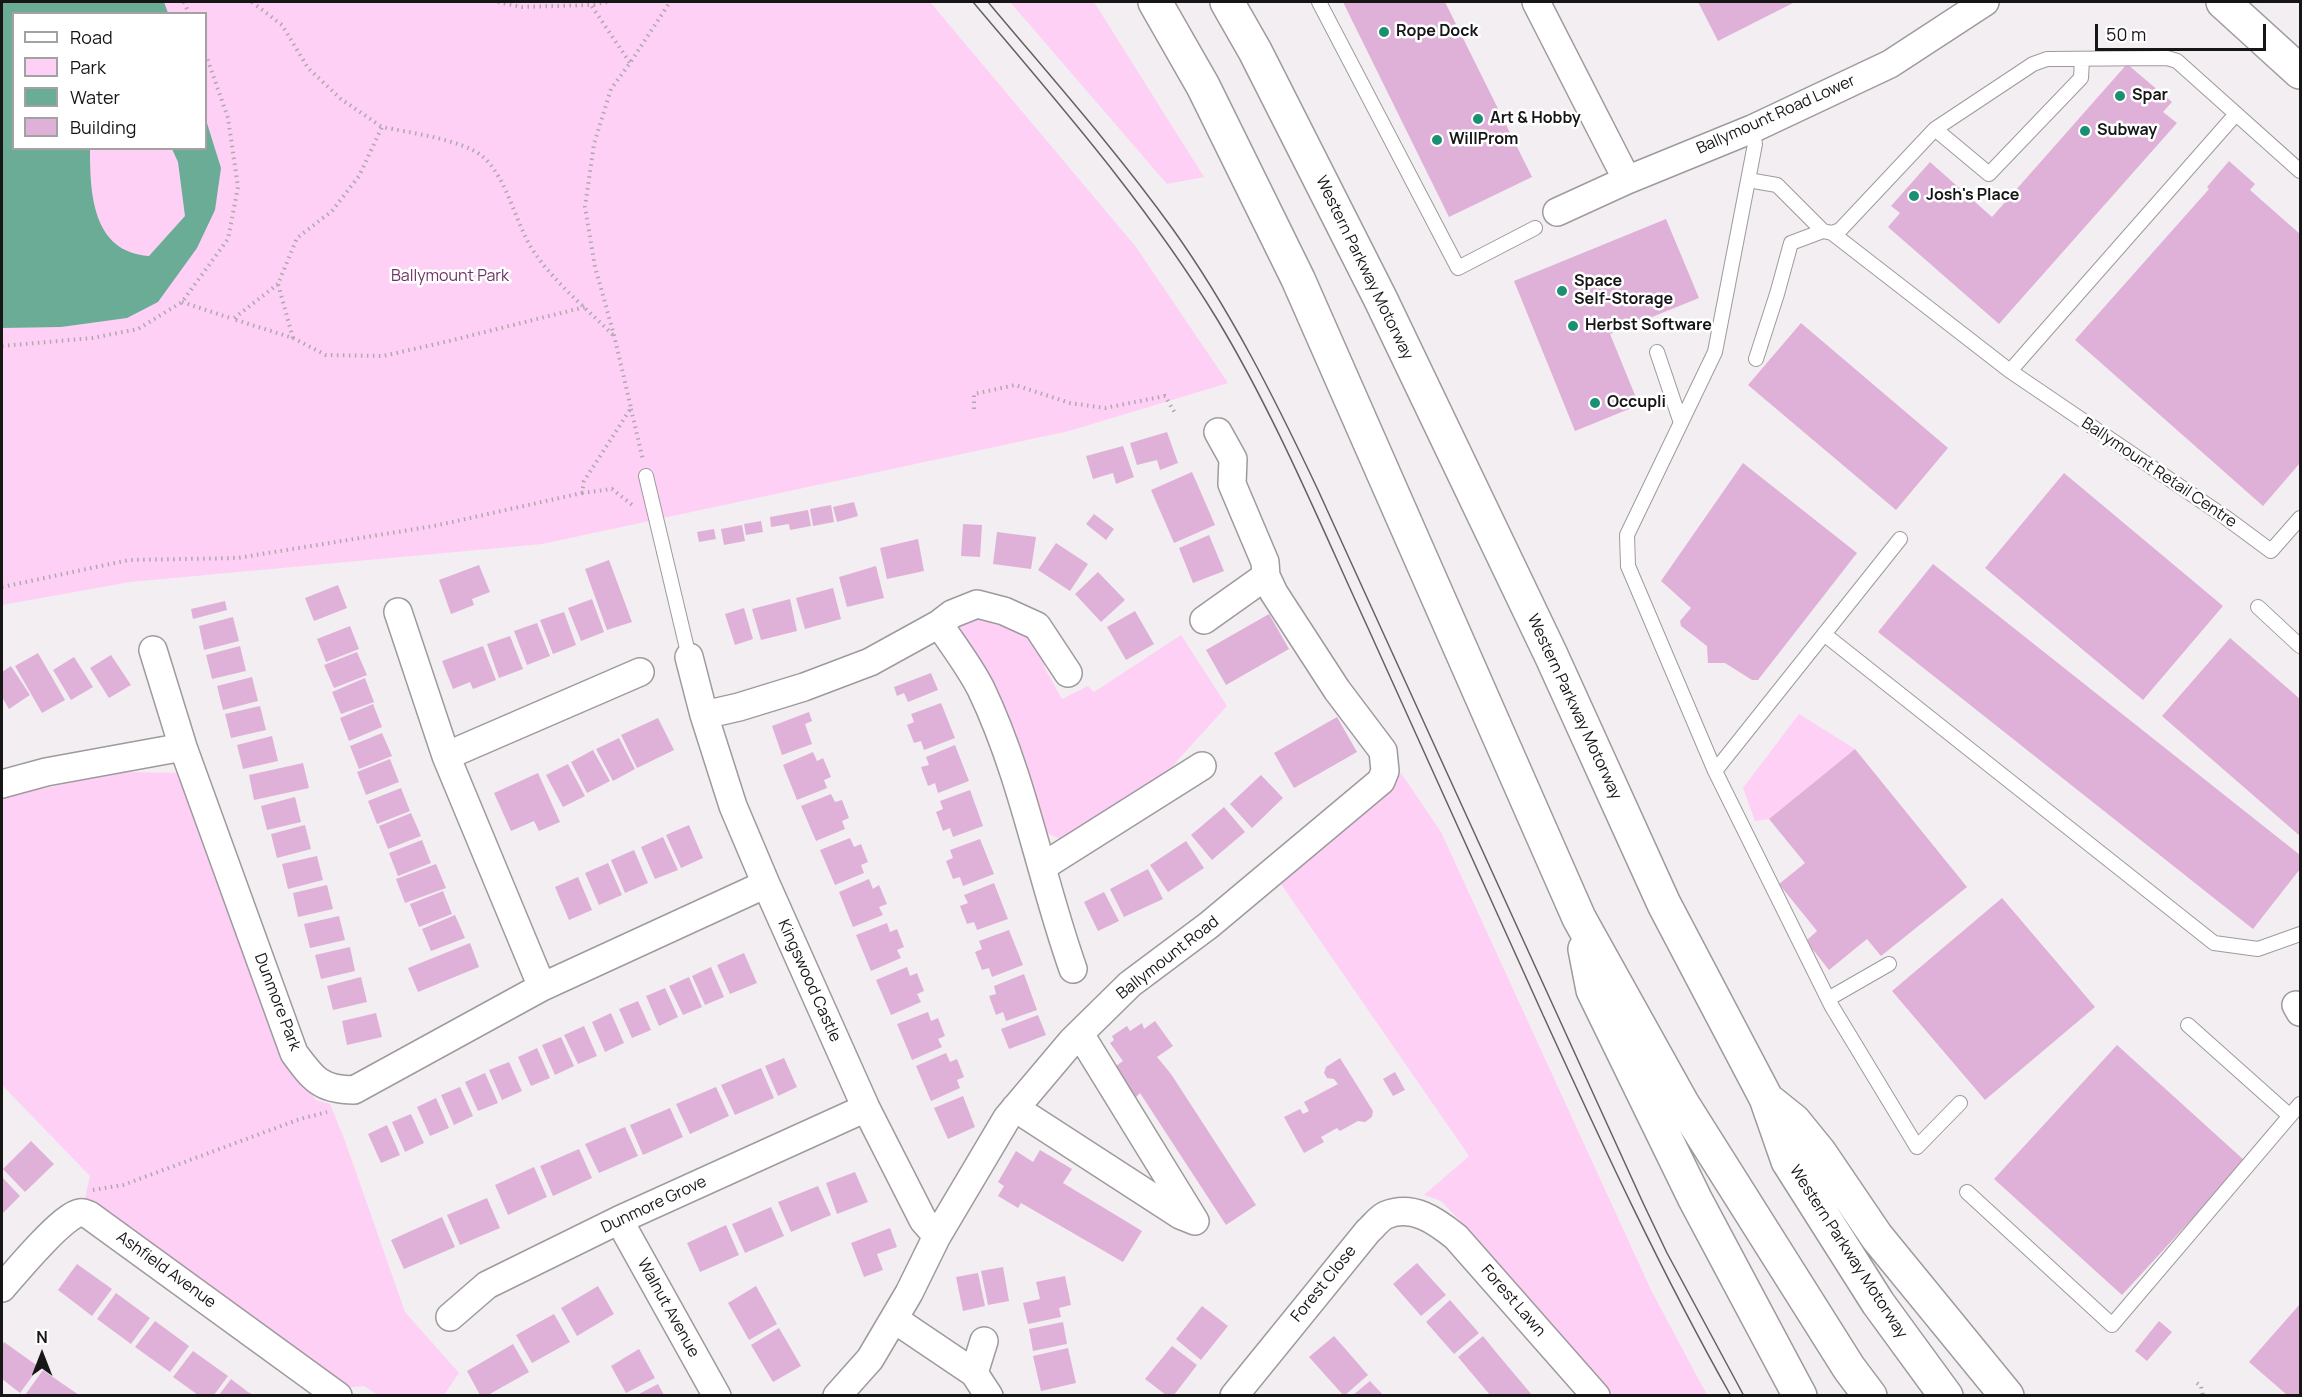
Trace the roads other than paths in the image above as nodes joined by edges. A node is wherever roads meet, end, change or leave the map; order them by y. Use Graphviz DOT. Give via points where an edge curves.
graph roads {
  1 [pos="1155,2"];
  2 [pos="1227,2"];
  3 [pos="1319,2"];
  4 [pos="1536,2"];
  5 [pos="1985,2"];
  6 [pos="2223,2"];
  7 [pos="2082,58"];
  8 [pos="2301,72"];
  9 [pos="2236,114"];
  10 [pos="1752,129"];
  11 [pos="1935,129"];
  12 [pos="2301,171"];
  13 [pos="1627,180"];
  14 [pos="1748,180"];
  15 [pos="1557,212"];
  16 [pos="1535,228"];
  17 [pos="1827,232"];
  18 [pos="1657,352"];
  19 [pos="1756,359"];
  20 [pos="2010,371"];
  21 [pos="1681,423"];
  22 [pos="1218,432"];
  23 [pos="646,476"];
  24 [pos="2301,518"];
  25 [pos="1900,539"];
  26 [pos="1266,576"];
  27 [pos="2258,607"];
  28 [pos="398,612"];
  29 [pos="1204,620"];
  30 [pos="939,624"];
  31 [pos="1824,634"];
  32 [pos="2301,646"];
  33 [pos="153,650"];
  34 [pos="689,657"];
  35 [pos="640,672"];
  36 [pos="1068,673"];
  37 [pos="704,715"];
  38 [pos="183,747"];
  39 [pos="446,756"];
  40 [pos="1202,766"];
  41 [pos="1715,771"];
  42 [pos="2,784"];
  43 [pos="1042,867"];
  44 [pos="766,884"];
  45 [pos="1579,918"];
  46 [pos="2301,934"];
  47 [pos="1889,964"];
  48 [pos="1073,969"];
  49 [pos="542,987"];
  50 [pos="1828,999"];
  51 [pos="2187,1025"];
  52 [pos="1080,1034"];
  53 [pos="1766,1098"];
  54 [pos="1960,1103"];
  55 [pos="2301,1104"];
  56 [pos="866,1108"];
  57 [pos="1015,1108"];
  58 [pos="2290,1116"];
  59 [pos="1967,1192"];
  60 [pos="1424,1214"];
  61 [pos="618,1220"];
  62 [pos="937,1236"];
  63 [pos="2,1288"];
  64 [pos="450,1317"];
  65 [pos="894,1319"];
  66 [pos="984,1341"];
  67 [pos="974,1373"];
  68 [pos="1242,1392"];
  69 [pos="338,1395"];
  70 [pos="717,1395"];
  71 [pos="837,1395"];
  72 [pos="989,1395"];
  73 [pos="1596,1395"];
  74 [pos="1800,1395"];
  75 [pos="1870,1395"];
  76 [pos="1946,1395"];
  77 [pos="2007,1395"];
  1 -- 45 [label="main road" via="1203,86 1298,279"];
  2 -- 53 [label="main road, Western Parkway Motorway" via="1381,300 1551,655 1664,904"];
  3 -- 16 [label="lane" via="1458,268"];
  4 -- 13 [label="street"];
  5 -- 10 [label="street, Ballymount Road Lower" via="1890,63"];
  6 -- 8 [label="main road"];
  7 -- 9 [label="lane" via="2177,61"];
  7 -- 11 [label="lane" via="2033,63"];
  7 -- 11 [label="lane" via="2081,78 1989,174"];
  9 -- 12 [label="lane"];
  9 -- 20 [label="lane"];
  10 -- 13 [label="street, Ballymount Road Lower"];
  10 -- 14 [label="lane" via="1755,144"];
  11 -- 17 [label="lane" via="1840,230"];
  13 -- 15 [label="street, Ballymount Road Lower"];
  14 -- 17 [label="lane, Ballymount Retail Centre" via="1777,185"];
  14 -- 21 [label="lane" via="1715,352"];
  17 -- 19 [label="lane" via="1791,243"];
  17 -- 20 [label="lane, Ballymount Retail Centre"];
  18 -- 21 [label="lane"];
  20 -- 24 [label="lane, Ballymount Retail Centre" via="2271,551"];
  21 -- 41 [label="lane" via="1627,535 1628,566"];
  22 -- 26 [label="street, Ballymount Road" via="1233,459 1232,484"];
  23 -- 34 [label="lane"];
  25 -- 31 [label="lane"];
  26 -- 29 [label="street"];
  26 -- 52 [label="street, Ballymount Road" via="1337,690 1383,751 1385,771 1381,781 1209,925 1130,984"];
  27 -- 32 [label="lane"];
  28 -- 39 [label="street"];
  30 -- 36 [label="street" via="977,604 1004,611 1037,626"];
  30 -- 37 [label="street" via="870,662 804,687"];
  30 -- 43 [label="street" via="980,687 1004,742"];
  31 -- 41 [label="lane"];
  31 -- 46 [label="lane" via="2214,943 2258,950"];
  33 -- 38 [label="street, Dunmore Park"];
  34 -- 37 [label="street, Kingswood Castle"];
  35 -- 39 [label="street"];
  37 -- 44 [label="street, Kingswood Castle" via="734,806"];
  38 -- 42 [label="street"];
  38 -- 49 [label="street, Dunmore Park" via="294,1053 310,1076 334,1090 354,1090"];
  39 -- 49 [label="street"];
  40 -- 43 [label="street"];
  41 -- 50 [label="lane"];
  43 -- 48 [label="street"];
  44 -- 49 [label="street, Dunmore Park"];
  44 -- 56 [label="street, Kingswood Castle"];
  45 -- 74 [label="main road" via="1593,990 1695,1199"];
  45 -- 75 [label="main road" via="1682,1103 1843,1359"];
  47 -- 50 [label="lane"];
  50 -- 54 [label="lane" via="1917,1147"];
  51 -- 58 [label="lane"];
  52 -- 57 [label="street, Ballymount Road"];
  52 -- 57 [label="street" via="1200,1228"];
  53 -- 76 [label="main road, Western Parkway Motorway" via="1788,1161 1878,1303"];
  53 -- 77 [label="main road" via="1794,1121 1820,1153 1877,1237"];
  55 -- 58 [label="lane"];
  56 -- 61 [label="street, Dunmore Grove"];
  56 -- 62 [label="street, Kingswood Castle" via="923,1220"];
  57 -- 62 [label="street, Ballymount Road"];
  58 -- 59 [label="lane" via="2112,1325"];
  60 -- 68 [label="street, Forest Close" via="1385,1215 1368,1231"];
  60 -- 73 [label="street, Forest Lawn" via="1456,1237"];
  61 -- 64 [label="street, Dunmore Grove" via="487,1285"];
  61 -- 70 [label="street, Walnut Avenue"];
  62 -- 65 [label="street, Ballymount Road"];
  63 -- 69 [label="street, Ashfield Avenue" via="58,1227 72,1216 89,1215"];
  65 -- 67 [label="street"];
  65 -- 71 [label="street, Ballymount Road" via="870,1359"];
  66 -- 67 [label="street"];
  67 -- 72 [label="street"];
}
